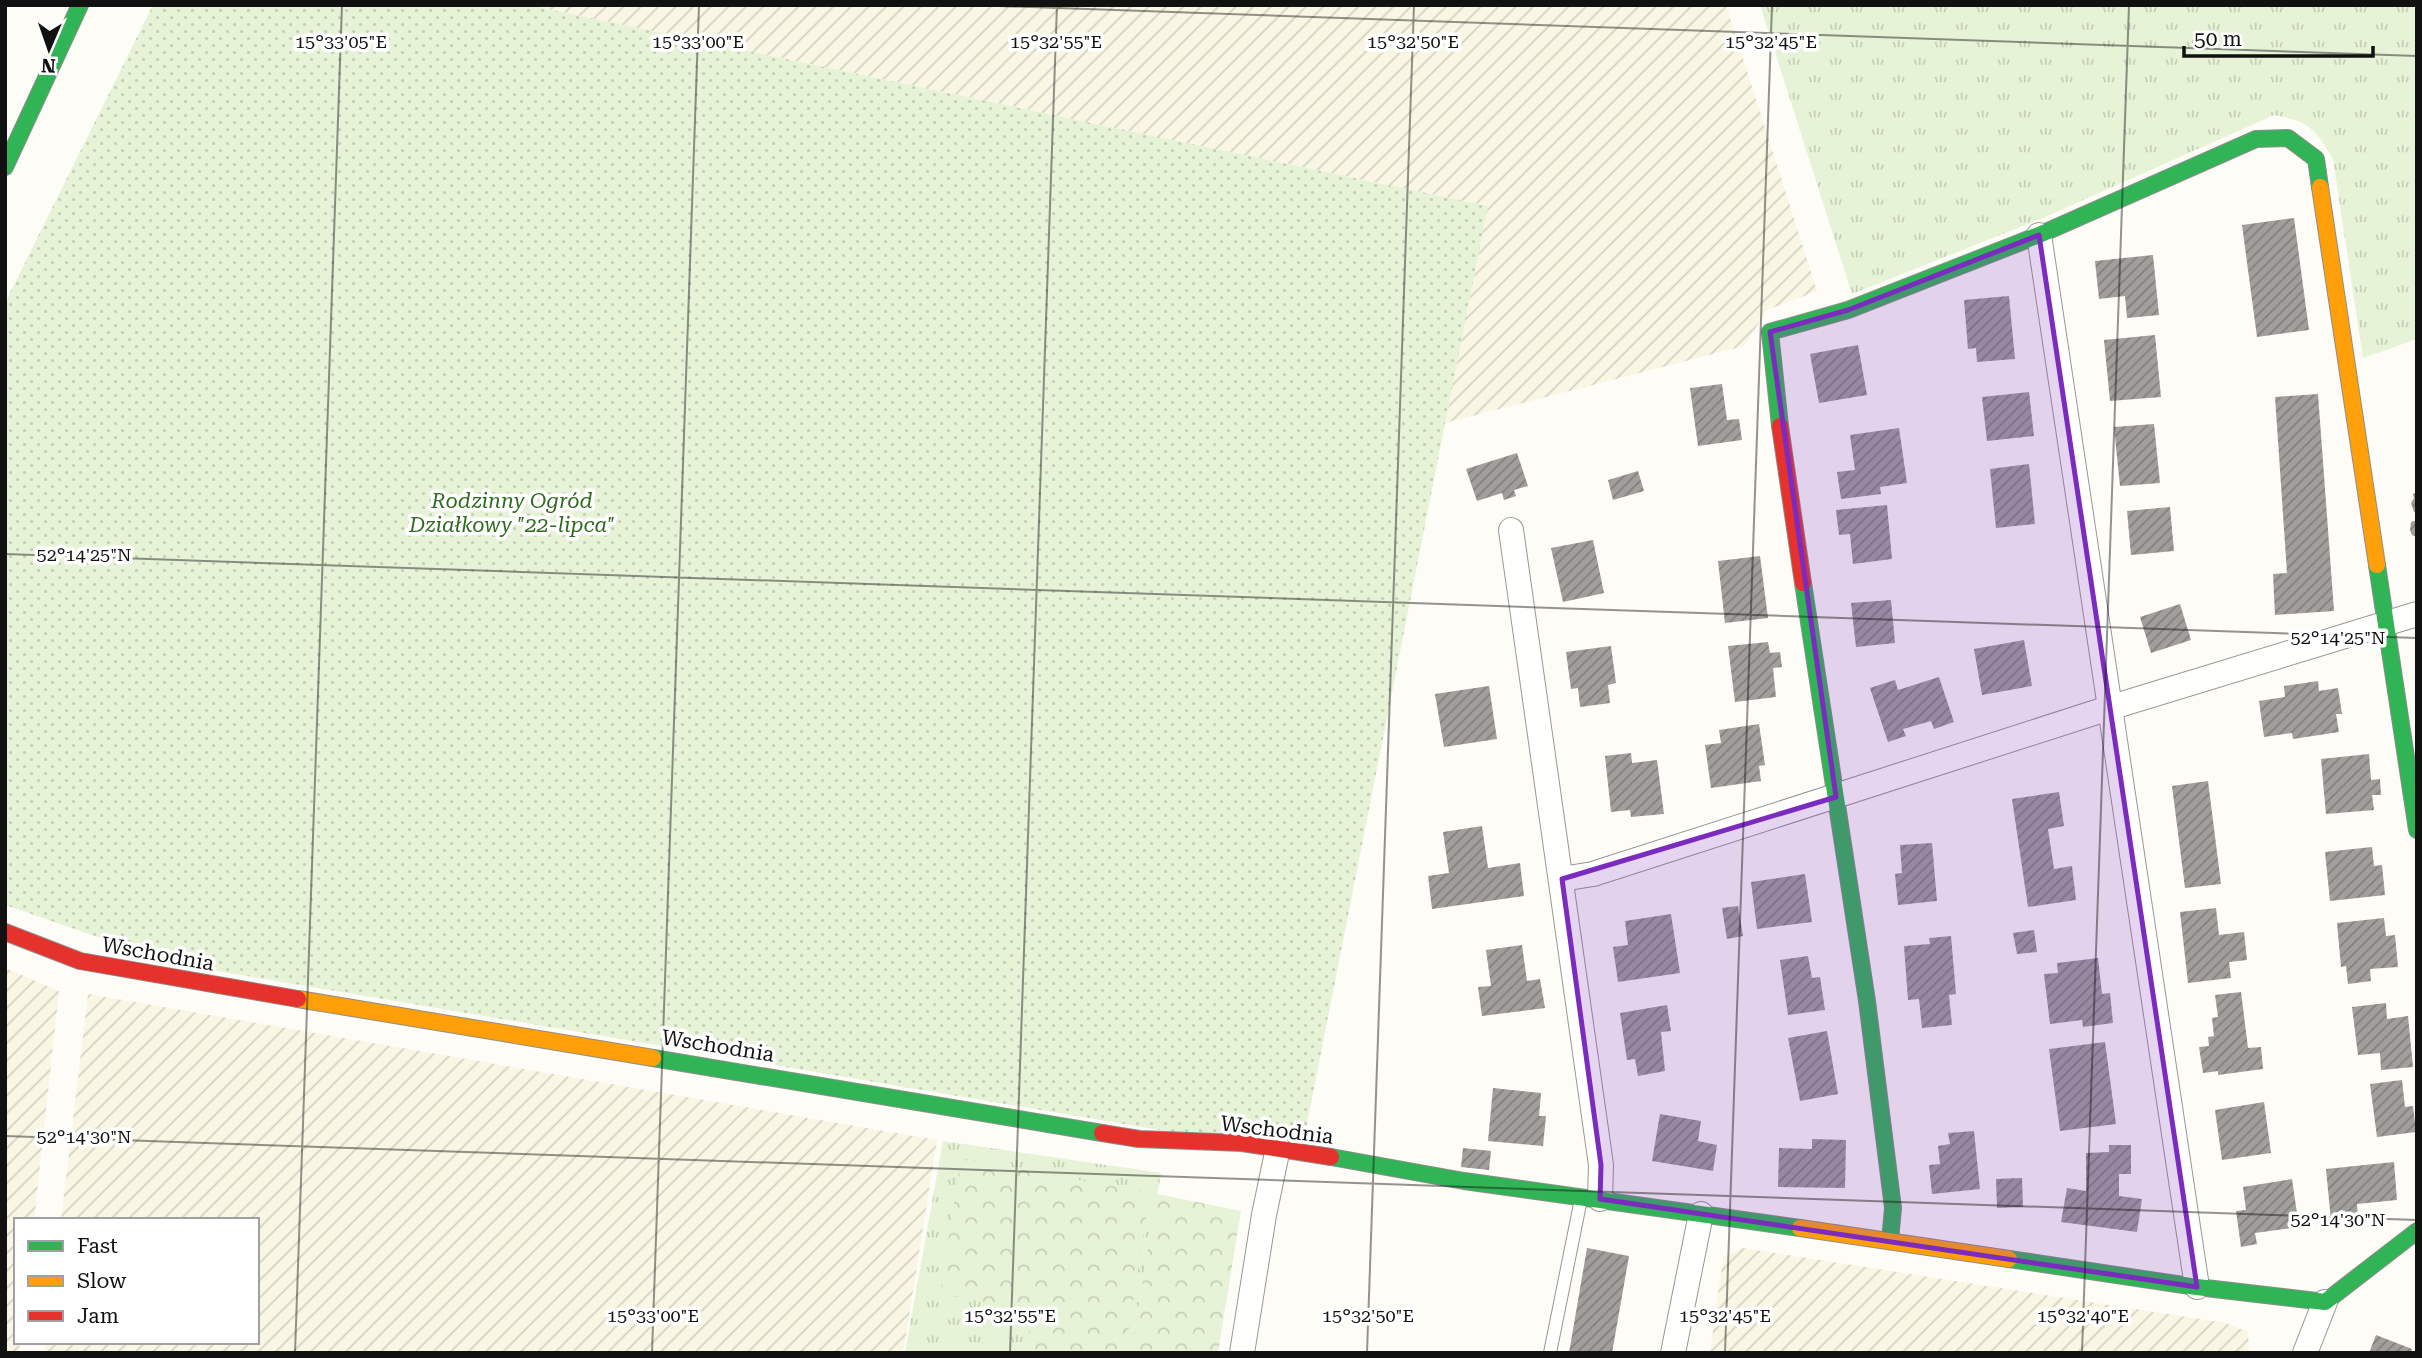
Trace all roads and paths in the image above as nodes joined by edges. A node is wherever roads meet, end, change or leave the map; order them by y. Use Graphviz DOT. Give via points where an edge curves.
graph roads {
  1 [pos="80,5"];
  2 [pos="5,167"];
  3 [pos="2039,236"];
  4 [pos="1511,530"];
  5 [pos="2417,614"];
  6 [pos="2385,624"];
  7 [pos="2109,708"];
  8 [pos="1836,797"];
  9 [pos="2417,830"];
  10 [pos="1562,879"];
  11 [pos="5,932"];
  12 [pos="1278,1148"];
  13 [pos="1590,1197"];
  14 [pos="1701,1214"];
  15 [pos="2417,1231"];
  16 [pos="1890,1241"];
  17 [pos="2197,1287"];
  18 [pos="2325,1303"];
  19 [pos="1242,1353"];
  20 [pos="1549,1353"];
  21 [pos="1673,1353"];
  22 [pos="2305,1353"];
  1 -- 2 [label="street"];
  3 -- 6 [label="street" via="2256,139 2288,138 2316,159"];
  3 -- 7 [label="street"];
  3 -- 8 [label="street" via="1848,310 1770,332 1786,470"];
  4 -- 10 [label="street"];
  5 -- 6 [label="street"];
  6 -- 7 [label="street"];
  6 -- 9 [label="street"];
  7 -- 8 [label="street"];
  7 -- 17 [label="street"];
  8 -- 10 [label="street" via="1593,874"];
  8 -- 16 [label="street" via="1893,1208"];
  10 -- 13 [label="street" via="1601,1165"];
  11 -- 12 [label="street, Wschodnia" via="80,961 118,969 1139,1139"];
  12 -- 13 [label="street, Wschodnia" via="1464,1181"];
  12 -- 19 [label="street"];
  13 -- 14 [label="street, Wschodnia"];
  13 -- 20 [label="lane"];
  14 -- 16 [label="street, Wschodnia"];
  14 -- 21 [label="street"];
  15 -- 18 [label="street"];
  16 -- 17 [label="street, Wschodnia"];
  17 -- 18 [label="street, Wschodnia"];
  18 -- 22 [label="street"];
}
